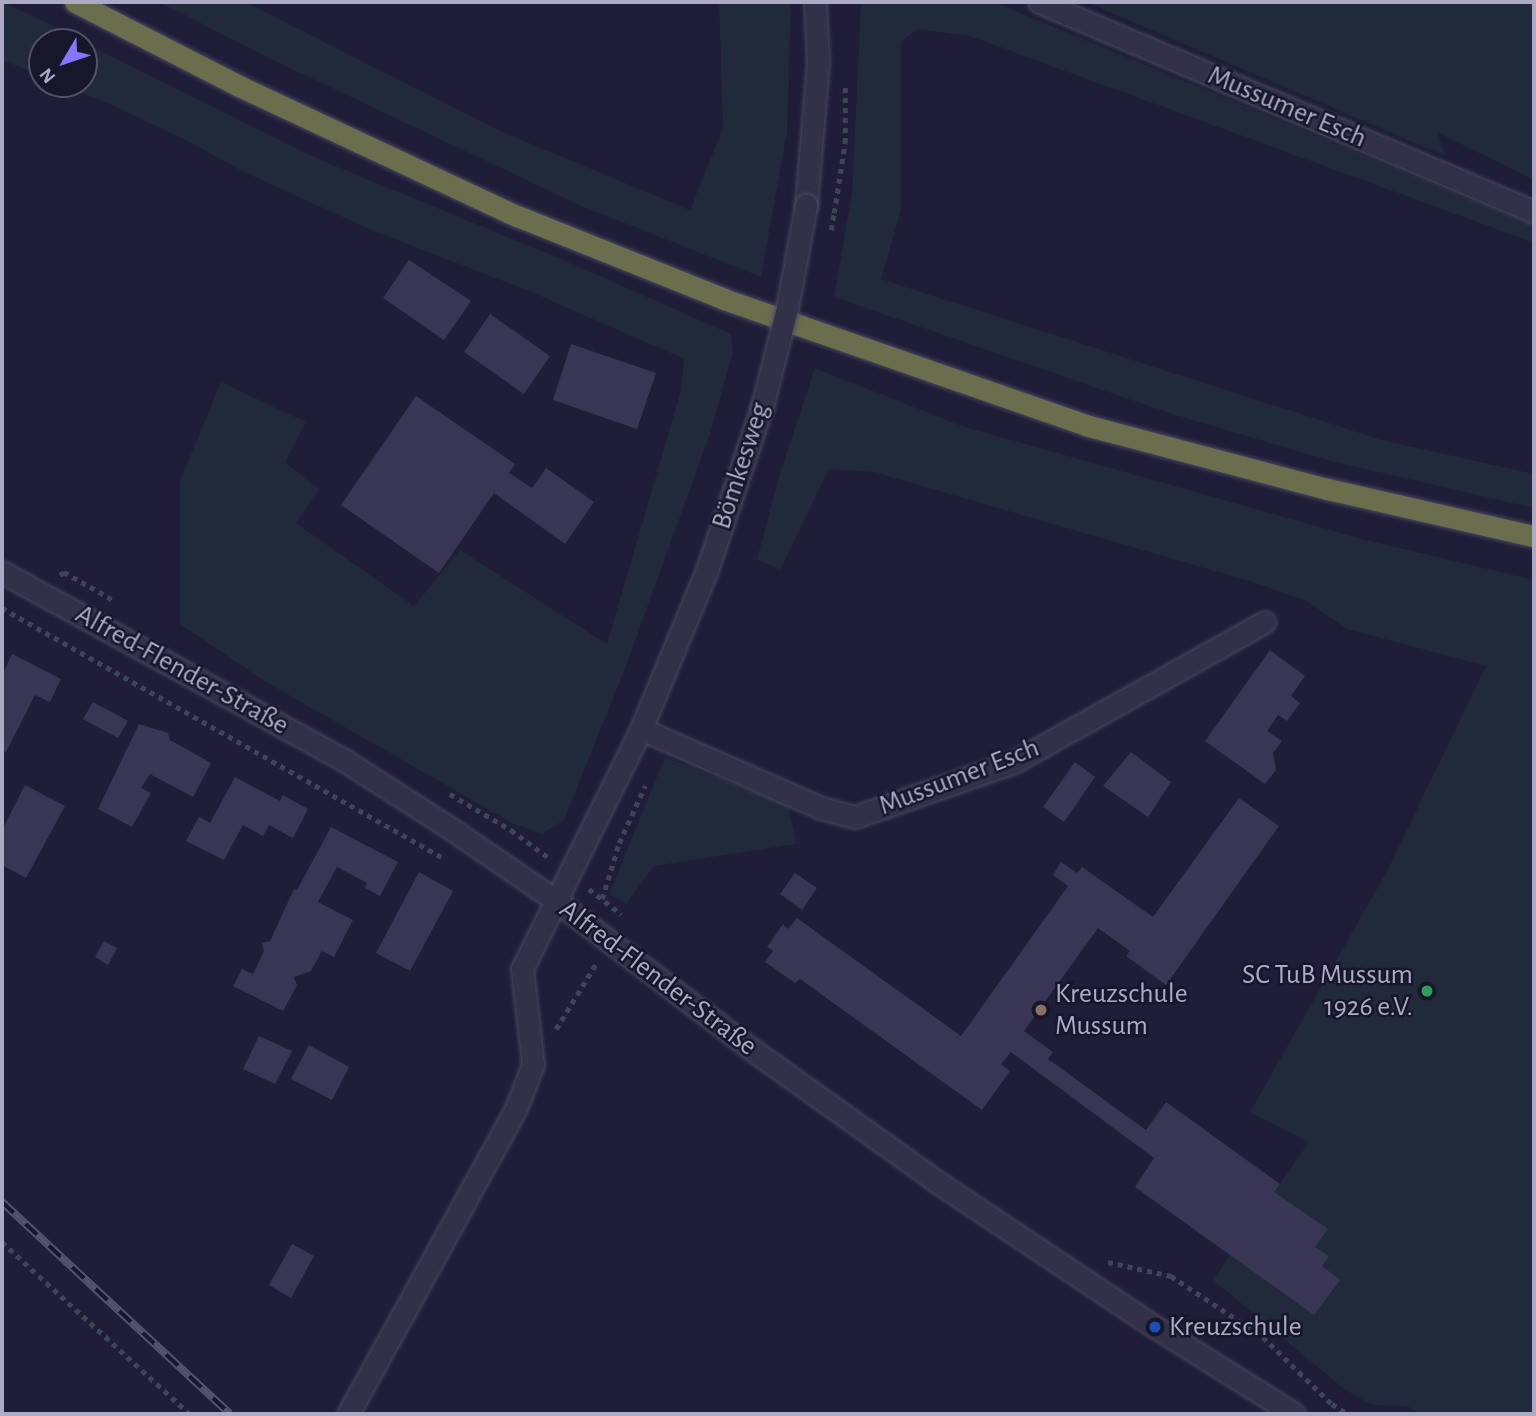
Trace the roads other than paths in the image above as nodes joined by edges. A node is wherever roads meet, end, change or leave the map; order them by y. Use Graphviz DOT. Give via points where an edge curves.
graph roads {
  1 [pos="75,2"];
  2 [pos="815,2"];
  3 [pos="1039,2"];
  4 [pos="1534,212"];
  5 [pos="1534,536"];
  6 [pos="2,572"];
  7 [pos="1264,622"];
  8 [pos="641,729"];
  9 [pos="555,900"];
  10 [pos="348,1414"];
  11 [pos="1294,1414"];
  1 -- 5 [label="highway" via="239,86 517,216 737,303 1089,426 1328,489"];
  2 -- 8 [label="street, Bömkesweg, bridge" via="818,62 806,205 786,308 762,407 706,570"];
  3 -- 4 [label="street, Mussumer Esch"];
  6 -- 9 [label="street, Alfred-Flender-Straße" via="344,760"];
  7 -- 8 [label="street, Mussumer Esch" via="1014,762 855,817 821,808"];
  8 -- 9 [label="street, Bömkesweg"];
  9 -- 10 [label="street, Bömkesweg" via="522,970 533,1065 516,1108"];
  9 -- 11 [label="street, Alfred-Flender-Straße" via="936,1181"];
}
